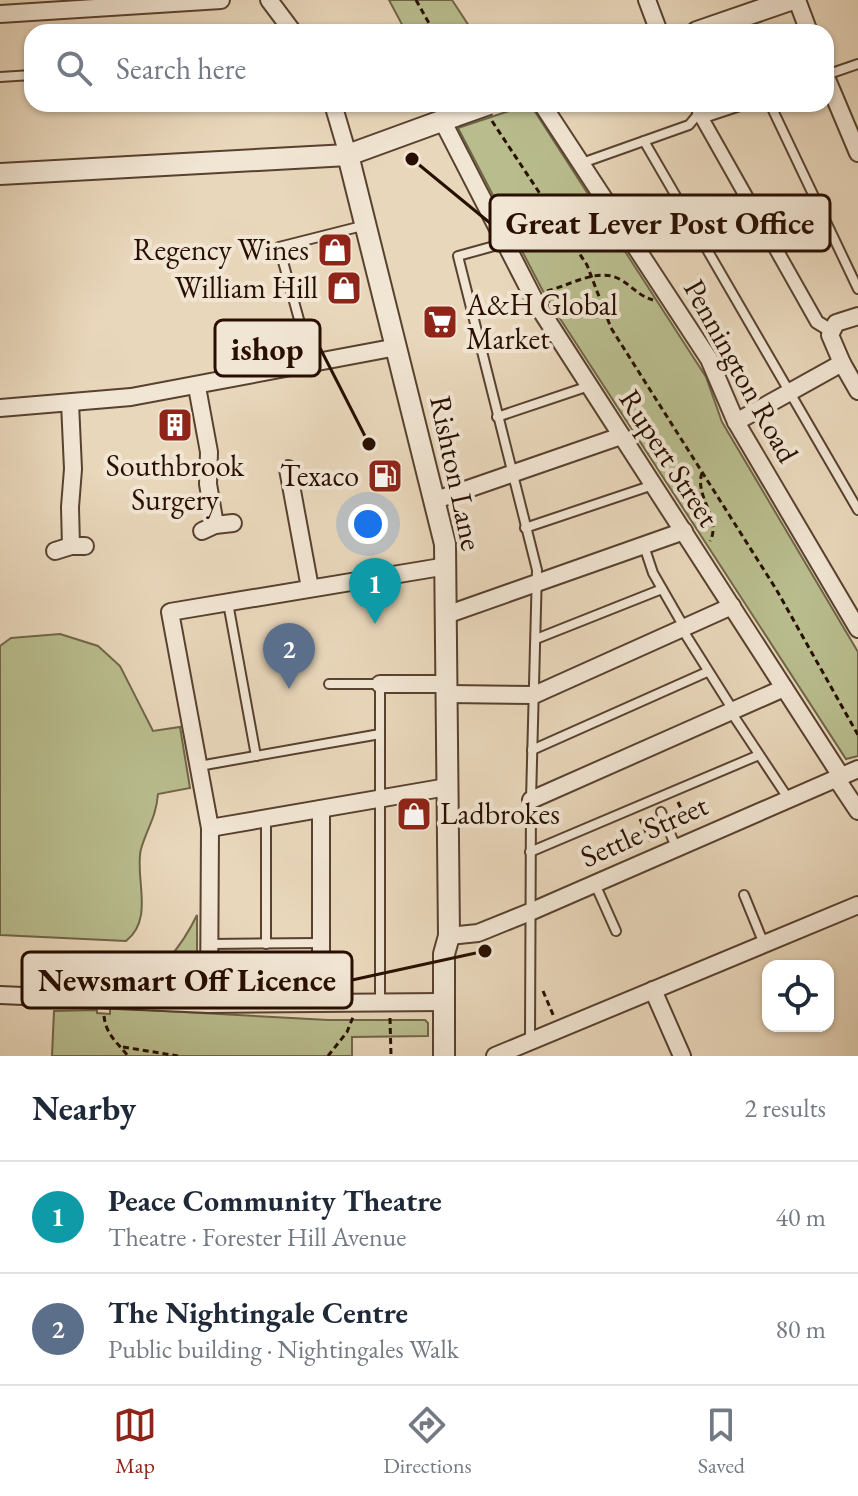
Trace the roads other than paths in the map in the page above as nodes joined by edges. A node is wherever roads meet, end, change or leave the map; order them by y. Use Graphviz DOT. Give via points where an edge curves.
graph roads {
  1 [pos="221,0"];
  2 [pos="269,0"];
  3 [pos="647,0"];
  4 [pos="790,0"];
  5 [pos="797,0"];
  6 [pos="0,14"];
  7 [pos="287,24"];
  8 [pos="656,24"];
  9 [pos="720,24"];
  10 [pos="806,24"];
  11 [pos="858,64"];
  12 [pos="834,73"];
  13 [pos="24,76"];
  14 [pos="0,77"];
  15 [pos="834,95"];
  16 [pos="335,112"];
  17 [pos="479,112"];
  18 [pos="547,112"];
  19 [pos="695,112"];
  20 [pos="698,112"];
  21 [pos="702,112"];
  22 [pos="722,112"];
  23 [pos="774,112"];
  24 [pos="448,118"];
  25 [pos="644,141"];
  26 [pos="858,153"];
  27 [pos="348,155"];
  28 [pos="582,163"];
  29 [pos="0,174"];
  30 [pos="367,225"];
  31 [pos="505,243"];
  32 [pos="858,289"];
  33 [pos="858,316"];
  34 [pos="830,330"];
  35 [pos="397,347"];
  36 [pos="842,363"];
  37 [pos="311,364"];
  38 [pos="856,382"];
  39 [pos="590,385"];
  40 [pos="197,387"];
  41 [pos="790,392"];
  42 [pos="70,403"];
  43 [pos="0,408"];
  44 [pos="497,417"];
  45 [pos="736,422"];
  46 [pos="621,436"];
  47 [pos="288,469"];
  48 [pos="512,474"];
  49 [pos="654,484"];
  50 [pos="436,500"];
  51 [pos="858,510"];
  52 [pos="233,523"];
  53 [pos="525,528"];
  54 [pos="684,531"];
  55 [pos="644,546"];
  56 [pos="71,548"];
  57 [pos="447,566"];
  58 [pos="537,584"];
  59 [pos="310,588"];
  60 [pos="662,589"];
  61 [pos="227,602"];
  62 [pos="732,606"];
  63 [pos="446,615"];
  64 [pos="683,628"];
  65 [pos="858,629"];
  66 [pos="536,639"];
  67 [pos="707,672"];
  68 [pos="329,684"];
  69 [pos="380,684"];
  70 [pos="784,688"];
  71 [pos="447,689"];
  72 [pos="534,695"];
  73 [pos="732,711"];
  74 [pos="380,734"];
  75 [pos="532,750"];
  76 [pos="759,755"];
  77 [pos="256,756"];
  78 [pos="198,766"];
  79 [pos="846,773"];
  80 [pos="447,787"];
  81 [pos="788,798"];
  82 [pos="380,799"];
  83 [pos="531,800"];
  84 [pos="321,809"];
  85 [pos="858,811"];
  86 [pos="661,812"];
  87 [pos="266,818"];
  88 [pos="210,828"];
  89 [pos="676,847"];
  90 [pos="530,852"];
  91 [pos="595,883"];
  92 [pos="744,895"];
  93 [pos="858,905"];
  94 [pos="530,912"];
  95 [pos="616,931"];
  96 [pos="449,936"];
  97 [pos="321,943"];
  98 [pos="209,944"];
  99 [pos="266,944"];
  100 [pos="764,944"];
  101 [pos="653,990"];
  102 [pos="0,995"];
  103 [pos="443,1002"];
  104 [pos="321,1003"];
  105 [pos="385,1003"];
  106 [pos="209,1004"];
  107 [pos="530,1041"];
  108 [pos="444,1056"];
  109 [pos="495,1056"];
  110 [pos="682,1056"];
  1 -- 6 [label="street"];
  2 -- 7 [label="street"];
  3 -- 8 [label="street"];
  4 -- 9 [label="street"];
  5 -- 10 [label="street"];
  11 -- 12 [label="lane"];
  13 -- 14 [label="lane"];
  15 -- 26 [label="street"];
  16 -- 27 [label="street, Rishton Lane"];
  17 -- 24 [label="street, bridge"];
  18 -- 28 [label="street, Pennington Road"];
  19 -- 25 [label="lane" via="689,125"];
  20 -- 34 [label="street" via="817,322"];
  21 -- 22 [label="lane"];
  23 -- 32 [label="lane"];
  24 -- 27 [label="street"];
  24 -- 31 [label="street, Rupert Street"];
  25 -- 28 [label="lane"];
  25 -- 41 [label="lane"];
  27 -- 29 [label="street"];
  27 -- 30 [label="street, Rishton Lane"];
  28 -- 45 [label="street, Pennington Road" via="709,359"];
  30 -- 35 [label="street, Rishton Lane"];
  30 -- 37 [label="lane" via="279,247"];
  31 -- 39 [label="street, Rupert Street" via="531,295"];
  31 -- 44 [label="lane" via="458,256"];
  33 -- 34 [label="street"];
  34 -- 36 [label="street"];
  35 -- 37 [label="street"];
  35 -- 50 [label="street, Rishton Lane"];
  36 -- 38 [label="street"];
  36 -- 41 [label="street"];
  37 -- 40 [label="street"];
  39 -- 44 [label="lane"];
  39 -- 46 [label="street, Rupert Street"];
  40 -- 42 [label="street"];
  40 -- 52 [label="street" via="209,452 208,528"];
  41 -- 45 [label="street"];
  41 -- 51 [label="lane"];
  42 -- 43 [label="street"];
  42 -- 56 [label="street"];
  44 -- 48 [label="lane"];
  45 -- 65 [label="street, Pennington Road"];
  46 -- 48 [label="street"];
  46 -- 49 [label="street, Rupert Street"];
  47 -- 59 [label="street"];
  48 -- 50 [label="street"];
  48 -- 53 [label="lane"];
  49 -- 53 [label="lane"];
  49 -- 54 [label="street, Rupert Street"];
  50 -- 57 [label="street, Rishton Lane"];
  53 -- 58 [label="lane"];
  54 -- 55 [label="street"];
  54 -- 62 [label="street, Rupert Street"];
  55 -- 58 [label="street"];
  55 -- 60 [label="lane"];
  57 -- 59 [label="street"];
  57 -- 63 [label="street, Rishton Lane"];
  58 -- 63 [label="street"];
  58 -- 66 [label="lane"];
  59 -- 61 [label="street"];
  60 -- 64 [label="lane"];
  60 -- 66 [label="lane"];
  61 -- 77 [label="lane"];
  61 -- 78 [label="street" via="170,612"];
  62 -- 64 [label="street"];
  62 -- 70 [label="street, Rupert Street"];
  63 -- 71 [label="street, Rishton Lane"];
  64 -- 67 [label="lane"];
  64 -- 72 [label="street"];
  66 -- 72 [label="lane"];
  67 -- 73 [label="lane"];
  67 -- 75 [label="lane"];
  68 -- 69 [label="lane"];
  69 -- 71 [label="street"];
  69 -- 74 [label="lane"];
  70 -- 73 [label="street"];
  70 -- 79 [label="street, Rupert Street"];
  71 -- 72 [label="street"];
  71 -- 80 [label="street, Rishton Lane"];
  72 -- 75 [label="lane"];
  73 -- 76 [label="lane"];
  73 -- 83 [label="street"];
  74 -- 77 [label="lane"];
  74 -- 82 [label="lane"];
  75 -- 83 [label="lane"];
  76 -- 81 [label="lane"];
  76 -- 90 [label="lane"];
  77 -- 78 [label="lane"];
  78 -- 88 [label="street"];
  79 -- 81 [label="street, Settle Street"];
  79 -- 85 [label="street, Rupert Street"];
  80 -- 82 [label="street"];
  80 -- 96 [label="street, Rishton Lane"];
  81 -- 89 [label="street, Settle Street"];
  82 -- 84 [label="street"];
  82 -- 105 [label="lane"];
  83 -- 90 [label="lane"];
  84 -- 87 [label="street"];
  84 -- 97 [label="street"];
  86 -- 89 [label="lane"];
  87 -- 88 [label="street"];
  87 -- 99 [label="lane"];
  88 -- 98 [label="street"];
  89 -- 91 [label="street, Settle Street"];
  90 -- 94 [label="lane"];
  91 -- 94 [label="street, Settle Street"];
  91 -- 95 [label="lane"];
  92 -- 100 [label="lane"];
  93 -- 100 [label="street"];
  94 -- 96 [label="street, Settle Street" via="478,933"];
  94 -- 107 [label="lane"];
  96 -- 103 [label="street, Rishton Lane"];
  97 -- 99 [label="lane"];
  97 -- 104 [label="street"];
  98 -- 99 [label="lane"];
  98 -- 106 [label="street"];
  100 -- 101 [label="street"];
  101 -- 107 [label="street"];
  101 -- 110 [label="street"];
  102 -- 106 [label="street"];
  103 -- 105 [label="street"];
  103 -- 108 [label="street, Rishton Lane"];
  104 -- 105 [label="street"];
  104 -- 106 [label="street"];
  107 -- 109 [label="street"];
}
